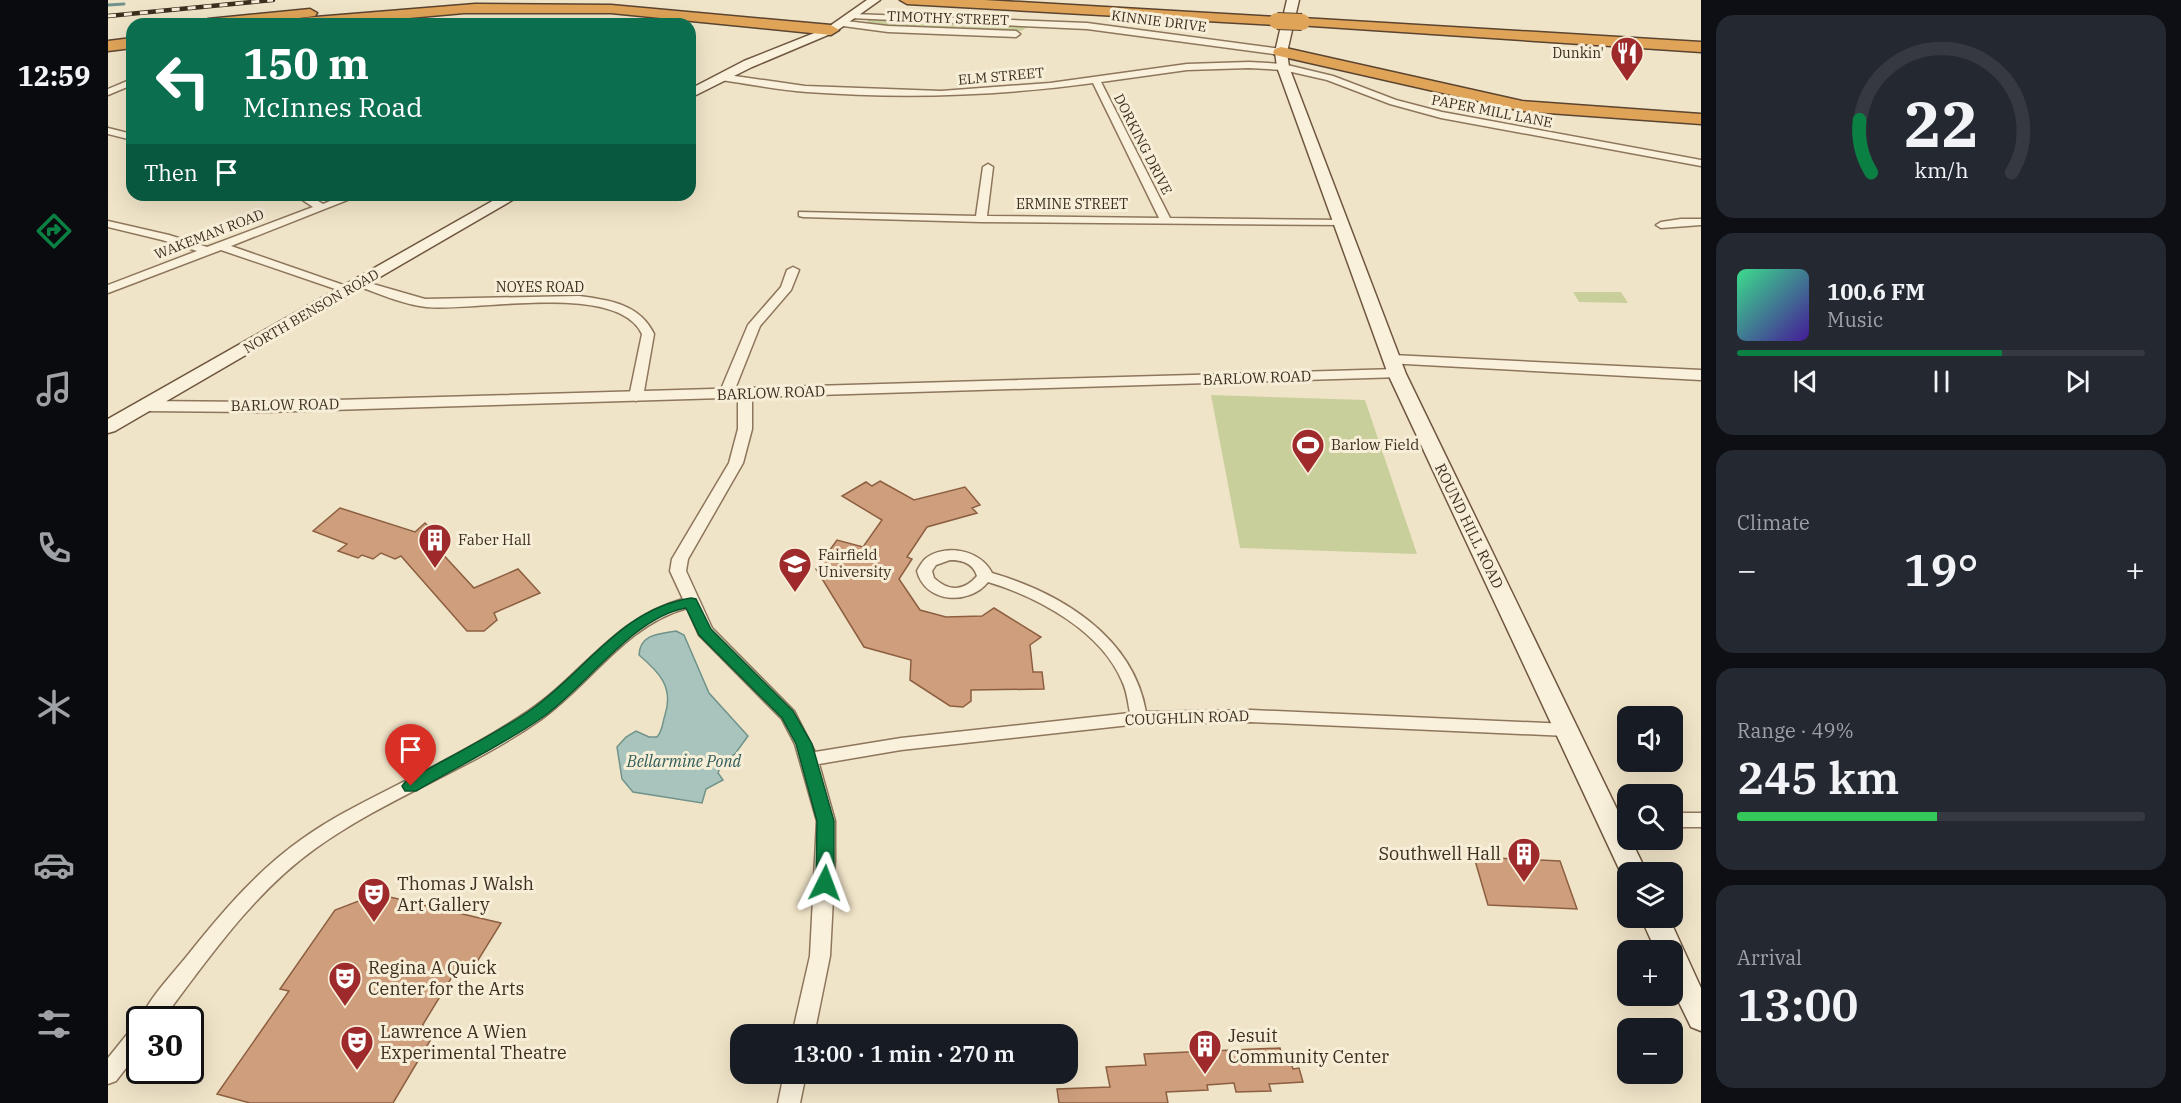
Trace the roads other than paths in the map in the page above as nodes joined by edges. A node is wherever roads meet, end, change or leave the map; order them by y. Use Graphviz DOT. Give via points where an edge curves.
graph roads {
  1 [pos="644,0"];
  2 [pos="874,0"];
  3 [pos="907,0"];
  4 [pos="1092,0"];
  5 [pos="1109,0"];
  6 [pos="458,3"];
  7 [pos="1291,15"];
  8 [pos="853,16"];
  9 [pos="267,18"];
  10 [pos="339,18"];
  11 [pos="837,27"];
  12 [pos="1336,33"];
  13 [pos="126,34"];
  14 [pos="1017,34"];
  15 [pos="108,37"];
  16 [pos="1701,38"];
  17 [pos="126,44"];
  18 [pos="108,46"];
  19 [pos="1701,47"];
  20 [pos="1282,59"];
  21 [pos="721,77"];
  22 [pos="1096,80"];
  23 [pos="126,84"];
  24 [pos="696,91"];
  25 [pos="108,92"];
  26 [pos="1701,119"];
  27 [pos="108,131"];
  28 [pos="126,136"];
  29 [pos="1701,163"];
  30 [pos="988,167"];
  31 [pos="310,201"];
  32 [pos="338,201"];
  33 [pos="504,201"];
  34 [pos="321,207"];
  35 [pos="803,214"];
  36 [pos="981,219"];
  37 [pos="1166,219"];
  38 [pos="1701,222"];
  39 [pos="1341,223"];
  40 [pos="108,224"];
  41 [pos="1662,225"];
  42 [pos="220,246"];
  43 [pos="207,250"];
  44 [pos="793,270"];
  45 [pos="353,287"];
  46 [pos="108,289"];
  47 [pos="1394,367"];
  48 [pos="1701,375"];
  49 [pos="726,394"];
  50 [pos="745,394"];
  51 [pos="636,397"];
  52 [pos="144,406"];
  53 [pos="108,427"];
  54 [pos="985,576"];
  55 [pos="691,602"];
  56 [pos="1139,718"];
  57 [pos="1567,730"];
  58 [pos="809,759"];
  59 [pos="1617,818"];
  60 [pos="1683,820"];
  61 [pos="1701,820"];
  62 [pos="1683,980"];
  63 [pos="161,1006"];
  64 [pos="1701,1018"];
  65 [pos="805,1024"];
  66 [pos="126,1051"];
  67 [pos="108,1074"];
  68 [pos="793,1084"];
  69 [pos="789,1103"];
  1 -- 6 [label="highway"];
  2 -- 8 [label="main road"];
  3 -- 7 [label="highway"];
  4 -- 7 [label="highway"];
  5 -- 7 [label="highway"];
  6 -- 9 [label="highway"];
  6 -- 10 [label="highway"];
  6 -- 11 [label="highway" via="611,9"];
  7 -- 12 [label="highway"];
  7 -- 16 [label="highway"];
  7 -- 19 [label="highway"];
  7 -- 20 [label="main road"];
  8 -- 11 [label="main road"];
  8 -- 20 [label="street, KINNIE DRIVE" via="1079,25"];
  11 -- 14 [label="street, TIMOTHY STREET"];
  11 -- 21 [label="main road"];
  13 -- 15 [label="highway"];
  17 -- 18 [label="highway"];
  20 -- 22 [label="street, ELM STREET"];
  20 -- 26 [label="highway" via="1522,106"];
  20 -- 29 [label="street, PAPER MILL LANE" via="1393,102 1441,116"];
  20 -- 39 [label="main road, ROUND HILL ROAD"];
  21 -- 22 [label="street, ELM STREET" via="805,89 941,94"];
  21 -- 24 [label="main road"];
  22 -- 37 [label="street, DORKING DRIVE"];
  23 -- 25 [label="street"];
  27 -- 28 [label="street"];
  30 -- 36 [label="street"];
  31 -- 34 [label="street"];
  32 -- 34 [label="street, WAKEMAN ROAD"];
  33 -- 45 [label="main road, NORTH BENSON ROAD"];
  34 -- 42 [label="street, WAKEMAN ROAD"];
  35 -- 36 [label="street, ERMINE STREET"];
  36 -- 37 [label="street, ERMINE STREET"];
  37 -- 39 [label="street, ERMINE STREET"];
  38 -- 41 [label="street"];
  39 -- 47 [label="main road, ROUND HILL ROAD"];
  40 -- 43 [label="street"];
  42 -- 43 [label="street, WAKEMAN ROAD"];
  42 -- 45 [label="street, NOYES ROAD"];
  43 -- 46 [label="street, WAKEMAN ROAD"];
  44 -- 49 [label="street" via="787,288 754,326"];
  45 -- 51 [label="street, NOYES ROAD" via="423,303 562,300 596,302 622,309 639,319 648,334"];
  45 -- 52 [label="main road, NORTH BENSON ROAD"];
  47 -- 48 [label="street, BARLOW ROAD"];
  47 -- 50 [label="street, BARLOW ROAD"];
  47 -- 57 [label="main road, ROUND HILL ROAD"];
  49 -- 50 [label="street, BARLOW ROAD"];
  49 -- 51 [label="street, BARLOW ROAD"];
  50 -- 55 [label="street" via="745,429 736,464 680,559 678,571"];
  51 -- 52 [label="street, BARLOW ROAD" via="266,407"];
  52 -- 53 [label="main road, NORTH BENSON ROAD"];
  54 -- 56 [label="street" via="1009,582 1037,596 1093,632 1131,681"];
  55 -- 58 [label="street" via="705,631 788,715"];
  55 -- 63 [label="street" via="673,605 634,626 537,714 307,845 254,891"];
  56 -- 57 [label="street, COUGHLIN ROAD" via="1251,716"];
  56 -- 58 [label="street, COUGHLIN ROAD" via="901,744"];
  57 -- 59 [label="main road, ROUND HILL ROAD"];
  58 -- 65 [label="street" via="826,821 826,860 820,956"];
  60 -- 61 [label="street"];
  62 -- 64 [label="main road"];
  66 -- 67 [label="street"];
  68 -- 69 [label="street"];
}
